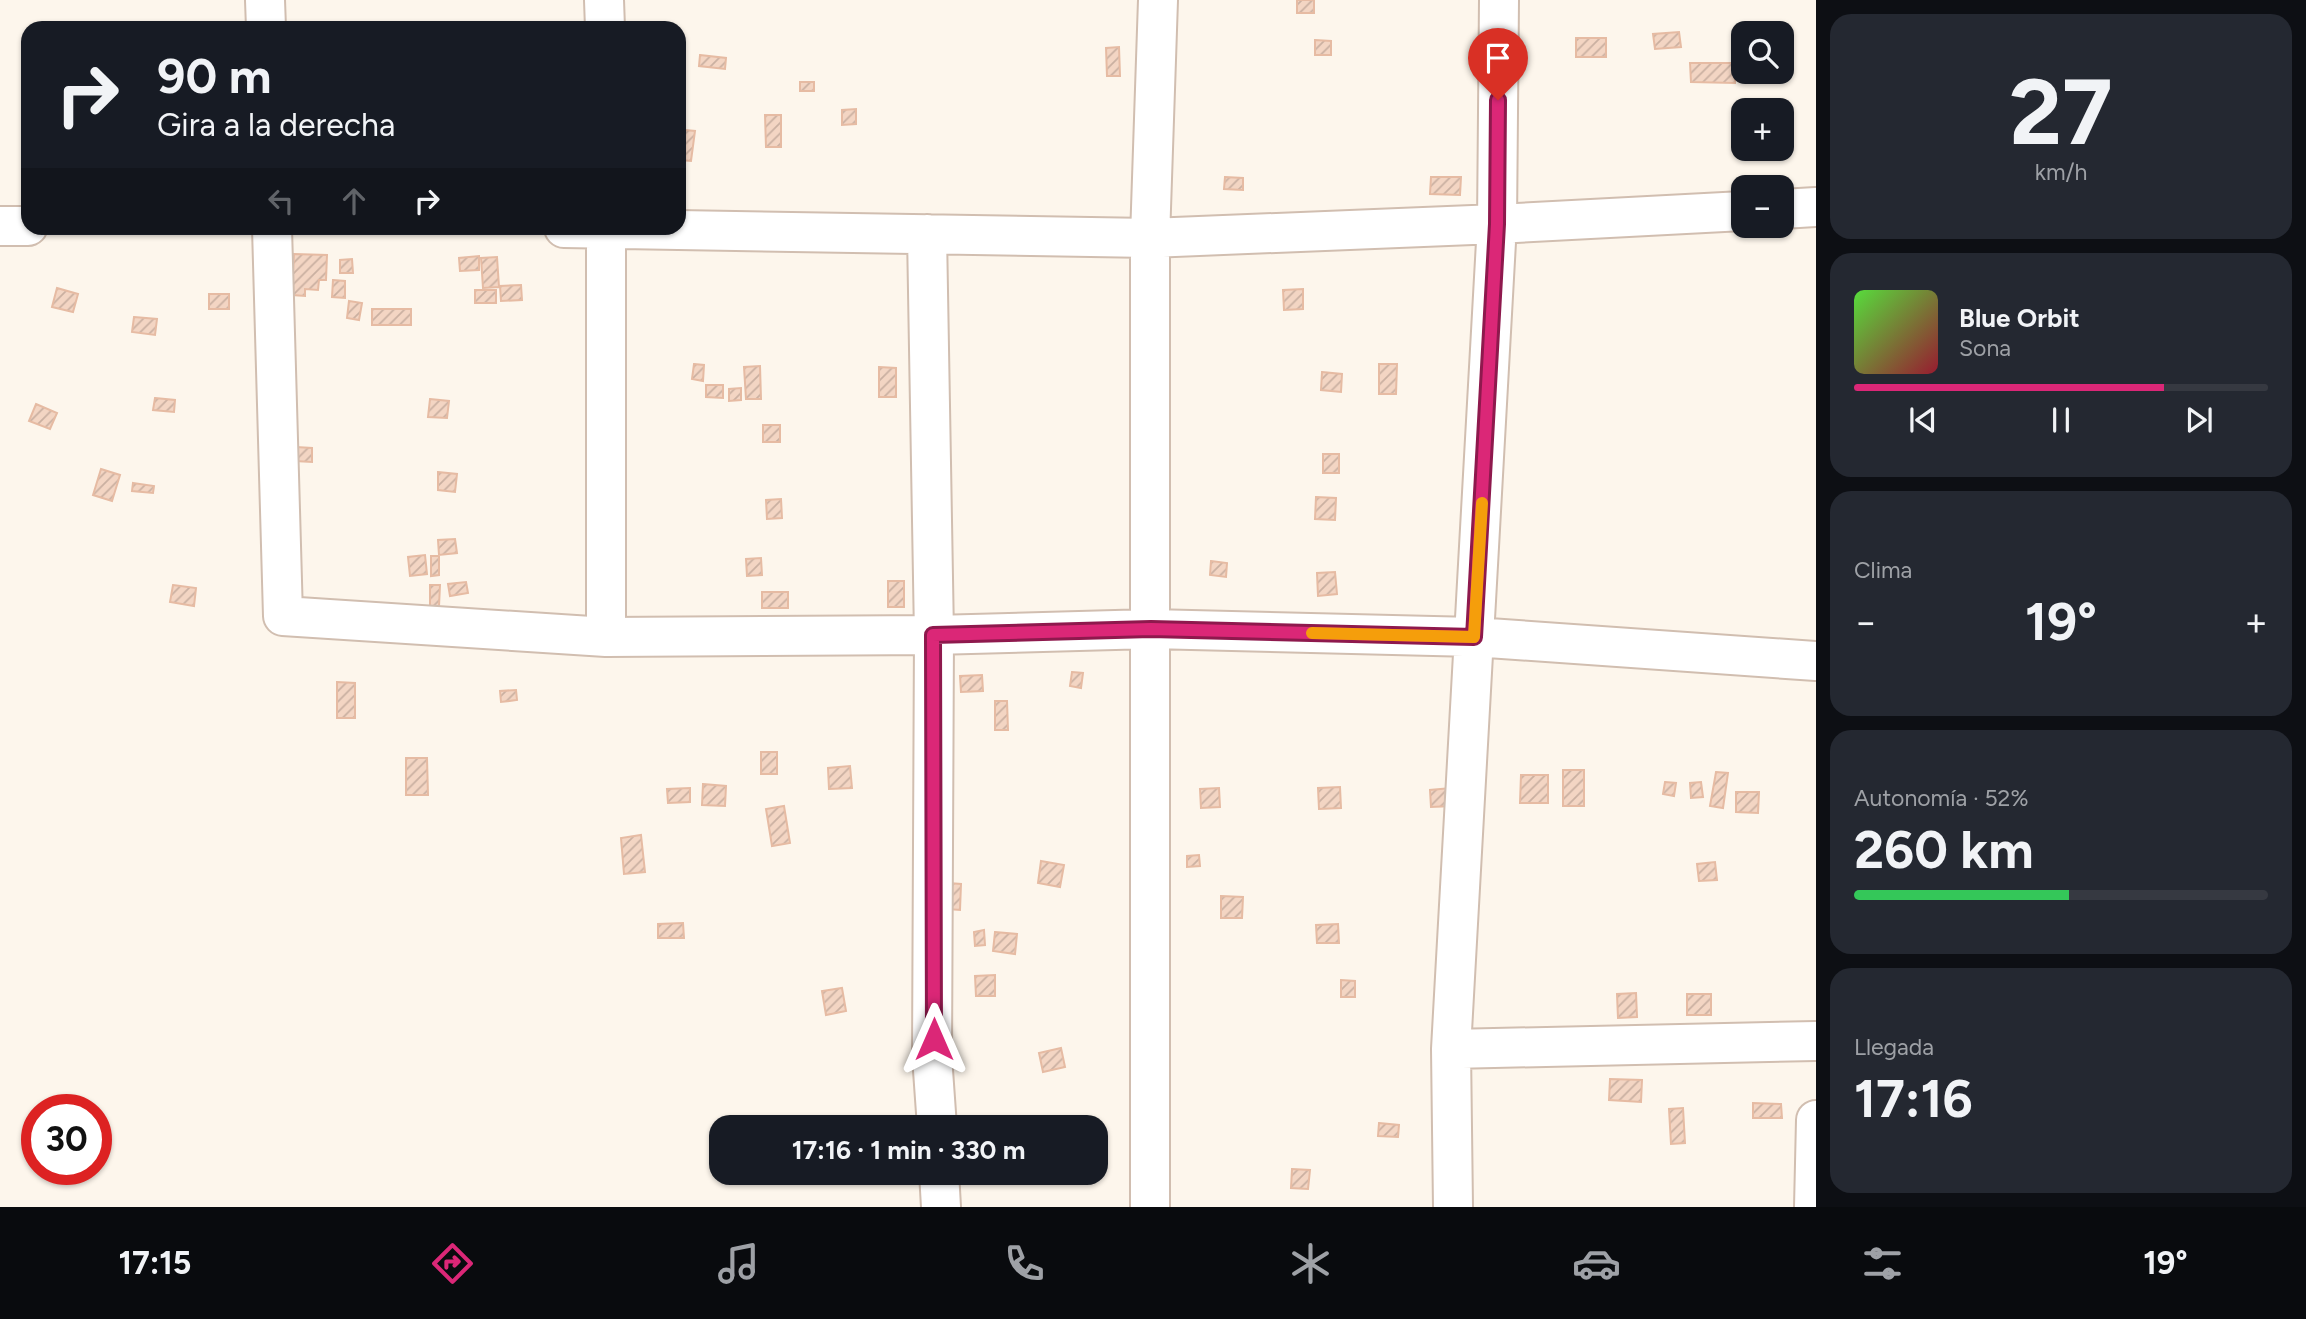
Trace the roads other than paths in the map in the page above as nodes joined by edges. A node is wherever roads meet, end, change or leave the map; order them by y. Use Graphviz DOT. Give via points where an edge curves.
graph roads {
  1 [pos="265,0"];
  2 [pos="604,0"];
  3 [pos="1158,0"];
  4 [pos="1499,0"];
  5 [pos="266,21"];
  6 [pos="605,21"];
  7 [pos="1816,207"];
  8 [pos="1794,208"];
  9 [pos="1731,212"];
  10 [pos="1497,224"];
  11 [pos="0,226"];
  12 [pos="21,226"];
  13 [pos="686,229"];
  14 [pos="927,234"];
  15 [pos="272,235"];
  16 [pos="606,235"];
  17 [pos="1150,238"];
  18 [pos="1151,629"];
  19 [pos="933,635"];
  20 [pos="606,637"];
  21 [pos="1474,637"];
  22 [pos="1816,661"];
  23 [pos="1816,1041"];
  24 [pos="1451,1049"];
  25 [pos="936,1115"];
  26 [pos="1816,1120"];
  27 [pos="940,1185"];
  28 [pos="941,1207"];
  29 [pos="1150,1207"];
  30 [pos="1453,1207"];
  31 [pos="1814,1207"];
  1 -- 5 [label="street"];
  2 -- 6 [label="street"];
  3 -- 17 [label="street"];
  4 -- 10 [label="street"];
  7 -- 8 [label="street"];
  9 -- 10 [label="street"];
  10 -- 17 [label="street"];
  10 -- 21 [label="street"];
  11 -- 12 [label="street"];
  13 -- 14 [label="street"];
  14 -- 17 [label="street"];
  14 -- 19 [label="street"];
  15 -- 20 [label="street" via="283,616"];
  16 -- 20 [label="street"];
  17 -- 18 [label="street"];
  18 -- 19 [label="street"];
  18 -- 21 [label="street"];
  18 -- 29 [label="street"];
  19 -- 20 [label="street"];
  19 -- 25 [label="street" via="932,1056"];
  21 -- 22 [label="street"];
  21 -- 24 [label="street"];
  23 -- 24 [label="street"];
  24 -- 30 [label="street"];
  26 -- 31 [label="street"];
  27 -- 28 [label="street"];
}
